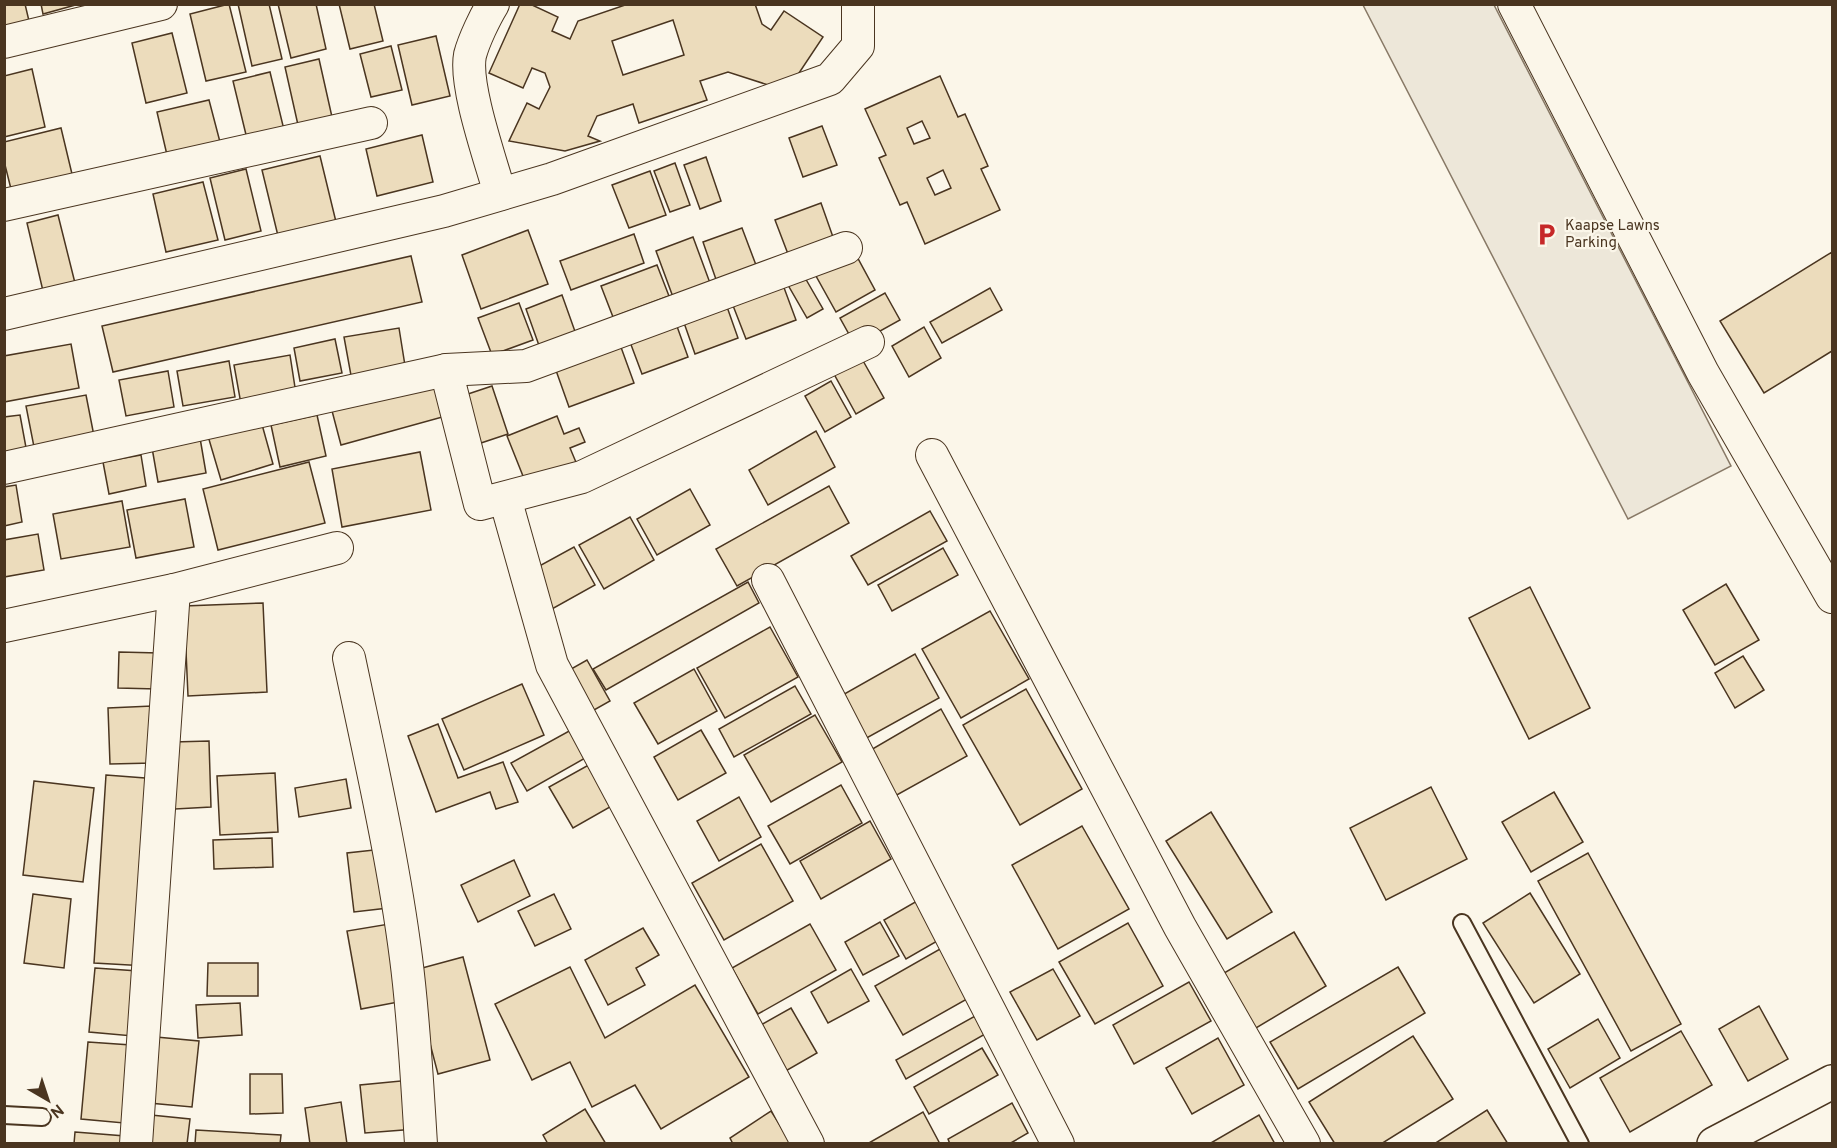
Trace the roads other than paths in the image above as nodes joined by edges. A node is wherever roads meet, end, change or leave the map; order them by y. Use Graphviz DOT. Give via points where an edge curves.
graph roads {
  1 [pos="161,4"];
  2 [pos="858,4"];
  3 [pos="1514,4"];
  4 [pos="485,7"];
  5 [pos="4,42"];
  6 [pos="372,123"];
  7 [pos="500,194"];
  8 [pos="4,205"];
  9 [pos="846,248"];
  10 [pos="4,314"];
  11 [pos="868,342"];
  12 [pos="446,370"];
  13 [pos="932,455"];
  14 [pos="4,468"];
  15 [pos="505,498"];
  16 [pos="337,548"];
  17 [pos="768,580"];
  18 [pos="174,590"];
  19 [pos="1833,597"];
  20 [pos="4,626"];
  21 [pos="350,658"];
  22 [pos="1462,923"];
  23 [pos="1833,1082"];
  24 [pos="4,1115"];
  25 [pos="42,1117"];
  26 [pos="136,1143"];
  27 [pos="421,1143"];
  28 [pos="808,1143"];
  29 [pos="1058,1143"];
  30 [pos="1304,1143"];
  31 [pos="1580,1143"];
  32 [pos="1714,1143"];
  1 -- 5 [label="street"];
  2 -- 7 [label="street" via="858,46 830,79"];
  3 -- 19 [label="street" via="1703,373"];
  4 -- 7 [label="street" via="470,55 470,81"];
  6 -- 8 [label="street"];
  7 -- 10 [label="street" via="444,211"];
  9 -- 12 [label="street" via="526,366"];
  11 -- 15 [label="street" via="582,477"];
  12 -- 14 [label="street"];
  12 -- 15 [label="street" via="480,504"];
  13 -- 30 [label="street" via="1180,927"];
  15 -- 28 [label="street" via="552,665"];
  16 -- 18 [label="street"];
  17 -- 29 [label="street"];
  18 -- 20 [label="street"];
  18 -- 26 [label="street"];
  21 -- 27 [label="street" via="387,835 406,955"];
  22 -- 31 [label="lane"];
  23 -- 32 [label="main road"];
  24 -- 25 [label="lane"];
}
